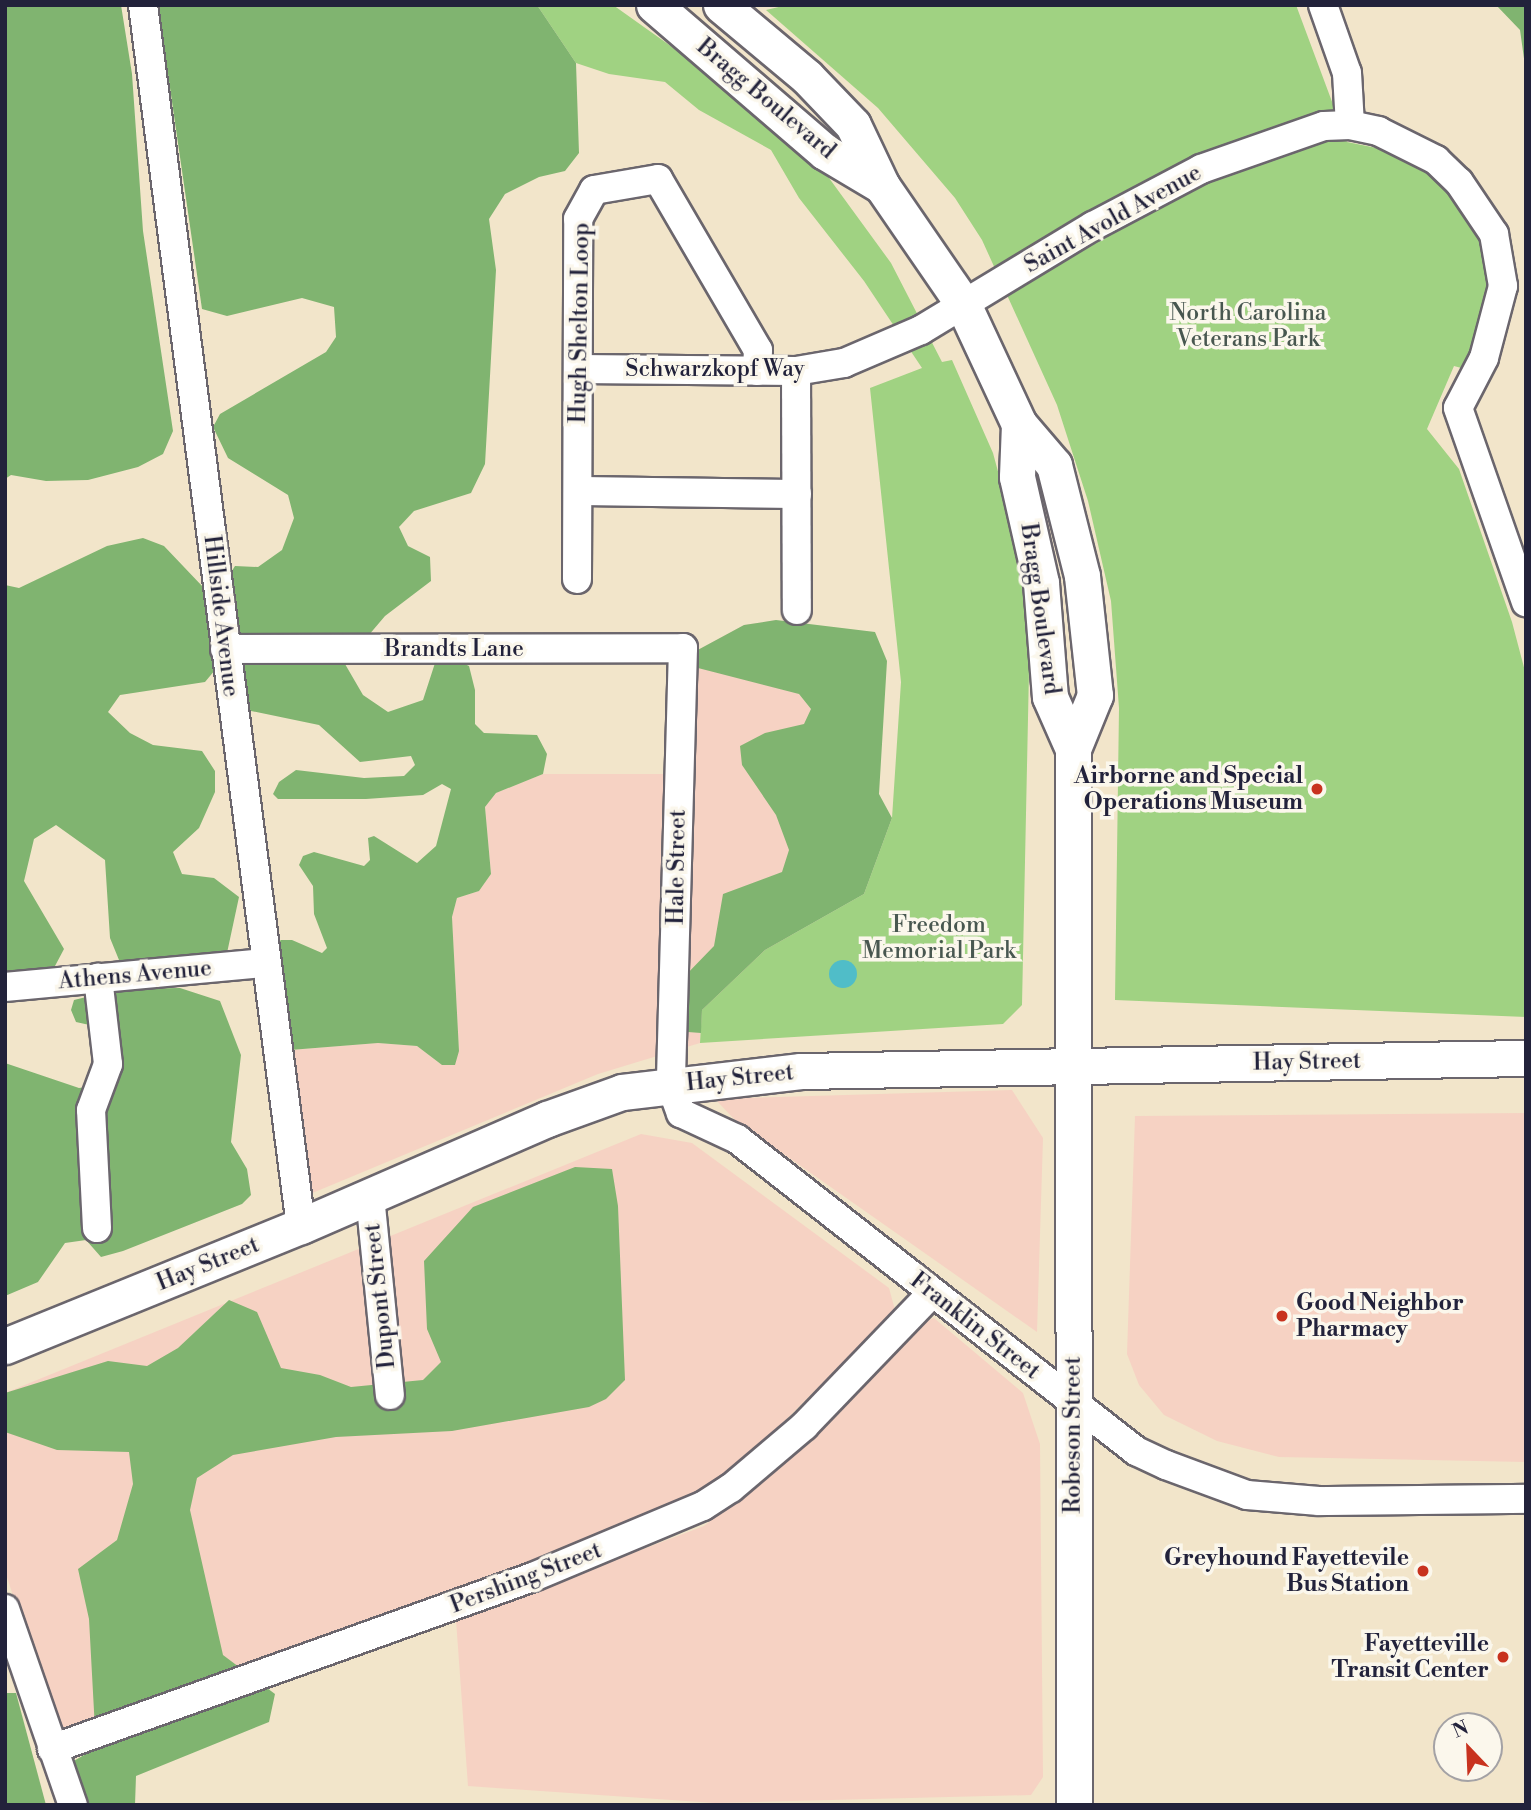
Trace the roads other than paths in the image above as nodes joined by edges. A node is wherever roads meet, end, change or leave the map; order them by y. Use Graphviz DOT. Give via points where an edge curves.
graph roads {
  1 [pos="143,5"];
  2 [pos="654,5"];
  3 [pos="721,5"];
  4 [pos="1323,5"];
  5 [pos="1350,125"];
  6 [pos="882,186"];
  7 [pos="963,304"];
  8 [pos="579,369"];
  9 [pos="757,370"];
  10 [pos="796,371"];
  11 [pos="578,491"];
  12 [pos="797,494"];
  13 [pos="577,579"];
  14 [pos="1526,601"];
  15 [pos="797,610"];
  16 [pos="683,648"];
  17 [pos="225,649"];
  18 [pos="265,963"];
  19 [pos="98,978"];
  20 [pos="5,987"];
  21 [pos="1526,1058"];
  22 [pos="1077,1066"];
  23 [pos="671,1086"];
  24 [pos="370,1196"];
  25 [pos="301,1226"];
  26 [pos="97,1228"];
  27 [pos="932,1293"];
  28 [pos="5,1346"];
  29 [pos="390,1395"];
  30 [pos="1073,1403"];
  31 [pos="1526,1499"];
  32 [pos="5,1609"];
  33 [pos="52,1749"];
  34 [pos="73,1805"];
  35 [pos="1074,1805"];
  1 -- 17 [label="street, Hillside Avenue"];
  2 -- 6 [label="main road, Bragg Boulevard" via="825,152"];
  3 -- 6 [label="main road, Bragg Boulevard" via="807,77 853,125"];
  4 -- 5 [label="street" via="1347,73"];
  5 -- 7 [label="street, Saint Avold Avenue" via="1299,132 1179,179"];
  5 -- 14 [label="street" via="1401,138 1436,160 1460,182 1493,234 1503,286 1484,358 1458,408"];
  6 -- 7 [label="main road, Bragg Boulevard"];
  7 -- 10 [label="street, Schwarzkopf Way" via="867,355"];
  7 -- 22 [label="main road, Bragg Boulevard" via="1019,424 1054,465 1088,613 1095,695 1073,749"];
  8 -- 9 [label="street, Schwarzkopf Way"];
  8 -- 9 [label="street, Hugh Shelton Loop" via="578,219 594,190 658,179 758,350"];
  8 -- 11 [label="street, Hugh Shelton Loop"];
  9 -- 10 [label="street, Schwarzkopf Way"];
  10 -- 12 [label="street"];
  11 -- 12 [label="street"];
  11 -- 13 [label="street, Hugh Shelton Loop"];
  12 -- 15 [label="street"];
  16 -- 17 [label="street, Brandts Lane"];
  16 -- 23 [label="street, Hale Street"];
  17 -- 18 [label="street, Hillside Avenue"];
  18 -- 19 [label="street, Athens Avenue"];
  18 -- 25 [label="street, Hillside Avenue"];
  19 -- 20 [label="street, Athens Avenue"];
  19 -- 26 [label="street" via="108,1064 92,1110"];
  21 -- 22 [label="main road, Hay Street"];
  22 -- 23 [label="main road, Hay Street" via="801,1071"];
  22 -- 30 [label="main road, Robeson Street"];
  23 -- 24 [label="main road, Hay Street" via="622,1092 547,1119"];
  23 -- 27 [label="street, Franklin Street" via="681,1113 737,1139"];
  24 -- 25 [label="main road, Hay Street"];
  24 -- 29 [label="street, Dupont Street"];
  25 -- 28 [label="main road, Hay Street"];
  27 -- 30 [label="street, Franklin Street"];
  27 -- 33 [label="street, Pershing Street" via="804,1426 703,1506 533,1577"];
  30 -- 31 [label="street, Franklin Street" via="1136,1451 1247,1495 1319,1501"];
  30 -- 35 [label="main road, Robeson Street"];
  32 -- 33 [label="street"];
  33 -- 34 [label="street"];
}
